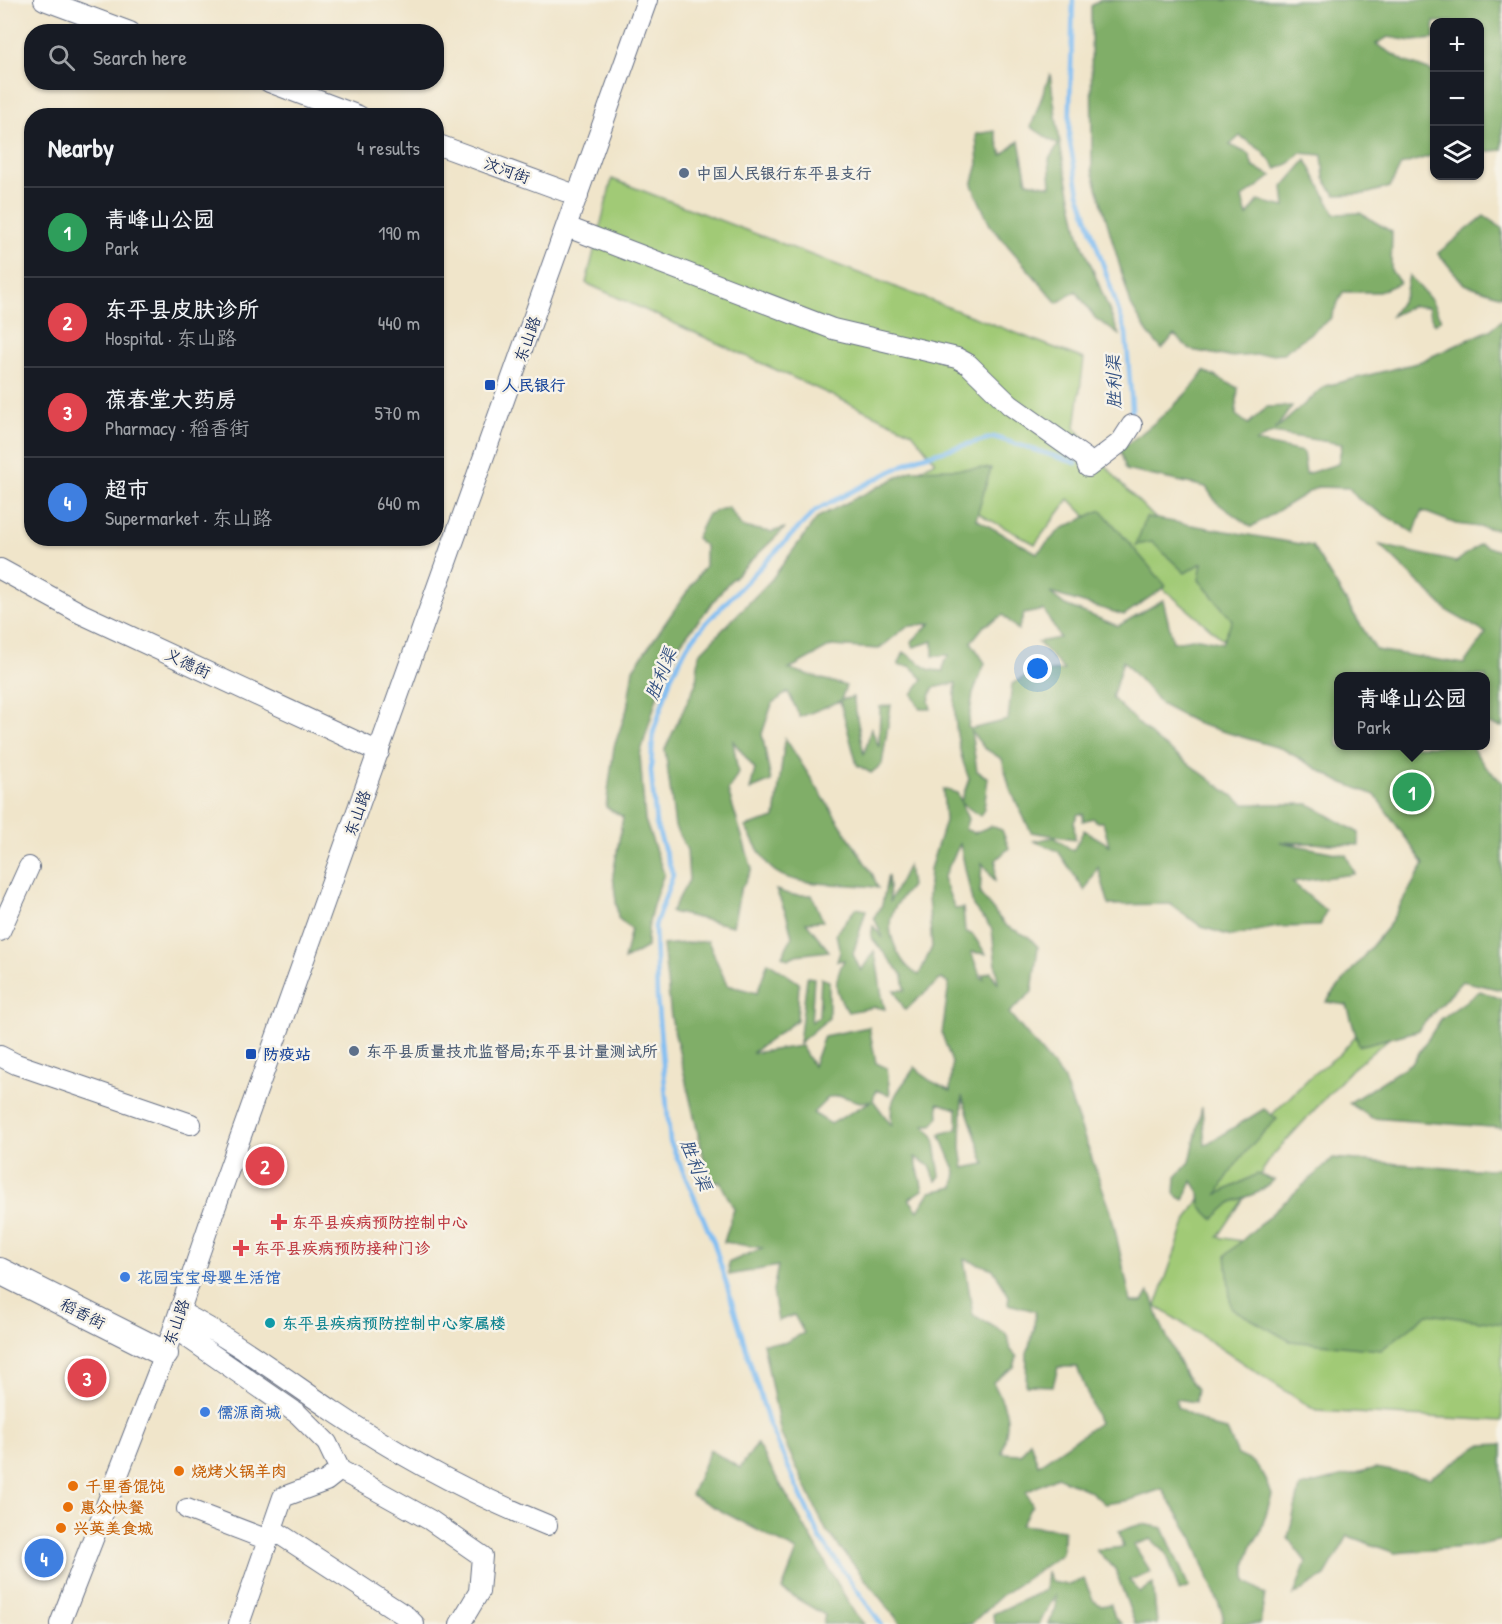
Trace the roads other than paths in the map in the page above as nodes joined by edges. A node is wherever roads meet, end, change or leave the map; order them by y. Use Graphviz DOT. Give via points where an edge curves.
graph roads {
  1 [pos="44,0"];
  2 [pos="647,0"];
  3 [pos="108,24"];
  4 [pos="290,90"];
  5 [pos="338,108"];
  6 [pos="444,147"];
  7 [pos="578,196"];
  8 [pos="567,227"];
  9 [pos="1132,425"];
  10 [pos="0,569"];
  11 [pos="379,752"];
  12 [pos="29,867"];
  13 [pos="0,932"];
  14 [pos="0,1056"];
  15 [pos="191,1124"];
  16 [pos="0,1271"];
  17 [pos="177,1320"];
  18 [pos="165,1354"];
  19 [pos="340,1470"];
  20 [pos="187,1509"];
  21 [pos="547,1525"];
  22 [pos="270,1534"];
  23 [pos="60,1624"];
  24 [pos="239,1624"];
  25 [pos="414,1624"];
  26 [pos="426,1624"];
  27 [pos="430,1624"];
  28 [pos="460,1624"];
  1 -- 3 [label="street"];
  2 -- 7 [label="street, 东山路"];
  4 -- 5 [label="street"];
  6 -- 7 [label="street, 汶河街"];
  7 -- 8 [label="street, 东山路"];
  8 -- 9 [label="street" via="833,329 957,358 1010,405 1085,458 1088,467 1121,442"];
  8 -- 11 [label="street, 东山路"];
  10 -- 11 [label="street, 义德街" via="82,614"];
  11 -- 17 [label="street, 东山路"];
  12 -- 13 [label="street"];
  14 -- 15 [label="street"];
  16 -- 18 [label="main road, 稻香街"];
  17 -- 18 [label="street, 东山路"];
  17 -- 19 [label="street" via="298,1414 327,1443"];
  17 -- 21 [label="street" via="210,1328 441,1478"];
  18 -- 23 [label="street, 东山路"];
  19 -- 22 [label="street" via="326,1481 283,1497"];
  19 -- 28 [label="street" via="430,1520 482,1556 479,1592"];
  20 -- 22 [label="street"];
  22 -- 24 [label="street"];
  22 -- 25 [label="street"];
  26 -- 27 [label="street"];
}
